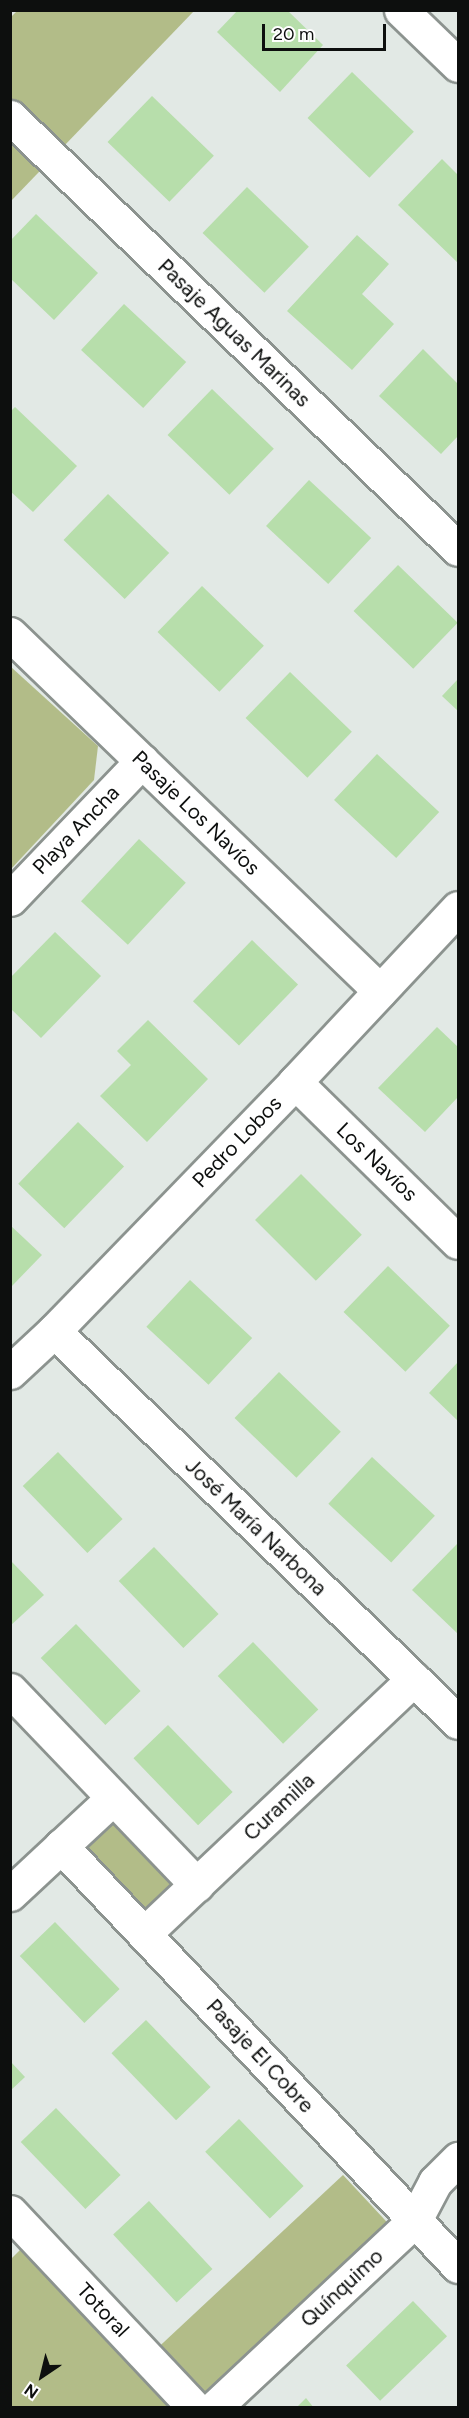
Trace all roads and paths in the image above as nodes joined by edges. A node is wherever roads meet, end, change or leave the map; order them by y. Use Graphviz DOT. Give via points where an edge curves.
graph roads {
  1 [pos="401,10"];
  2 [pos="459,65"];
  3 [pos="10,117"];
  4 [pos="459,549"];
  5 [pos="10,634"];
  6 [pos="142,761"];
  7 [pos="10,899"];
  8 [pos="459,908"];
  9 [pos="380,991"];
  10 [pos="295,1082"];
  11 [pos="459,1242"];
  12 [pos="54,1331"];
  13 [pos="10,1372"];
  14 [pos="414,1679"];
  15 [pos="10,1690"];
  16 [pos="459,1722"];
  17 [pos="113,1798"];
  18 [pos="61,1846"];
  19 [pos="196,1885"];
  20 [pos="10,1894"];
  21 [pos="144,1934"];
  22 [pos="459,2160"];
  23 [pos="415,2220"];
  24 [pos="16,2229"];
  25 [pos="459,2266"];
  26 [pos="195,2408"];
  27 [pos="214,2408"];
  1 -- 2 [label="street"];
  3 -- 4 [label="street, Pasaje Aguas Marinas"];
  5 -- 6 [label="street, Pasaje Los Navíos"];
  6 -- 7 [label="street, Playa Ancha"];
  6 -- 9 [label="street, Pasaje Los Navíos"];
  8 -- 9 [label="street, Pedro Lobos"];
  9 -- 10 [label="street, Pedro Lobos"];
  10 -- 11 [label="street, Los Navíos"];
  10 -- 12 [label="street, Pedro Lobos"];
  12 -- 13 [label="street, Pedro Lobos"];
  12 -- 14 [label="street, José María Narbona"];
  14 -- 16 [label="street, José María Narbona"];
  14 -- 19 [label="street, Curamilla"];
  15 -- 17 [label="street"];
  17 -- 18 [label="street"];
  17 -- 19 [label="street"];
  18 -- 20 [label="street"];
  18 -- 21 [label="street, Pasaje El Cobre"];
  19 -- 21 [label="street, Curamilla"];
  21 -- 23 [label="street, Pasaje El Cobre"];
  22 -- 23 [label="street, Quínquimo" via="435,2182"];
  23 -- 25 [label="street, Pasaje El Cobre"];
  23 -- 27 [label="street, Quínquimo"];
  24 -- 26 [label="street, Totoral"];
}
